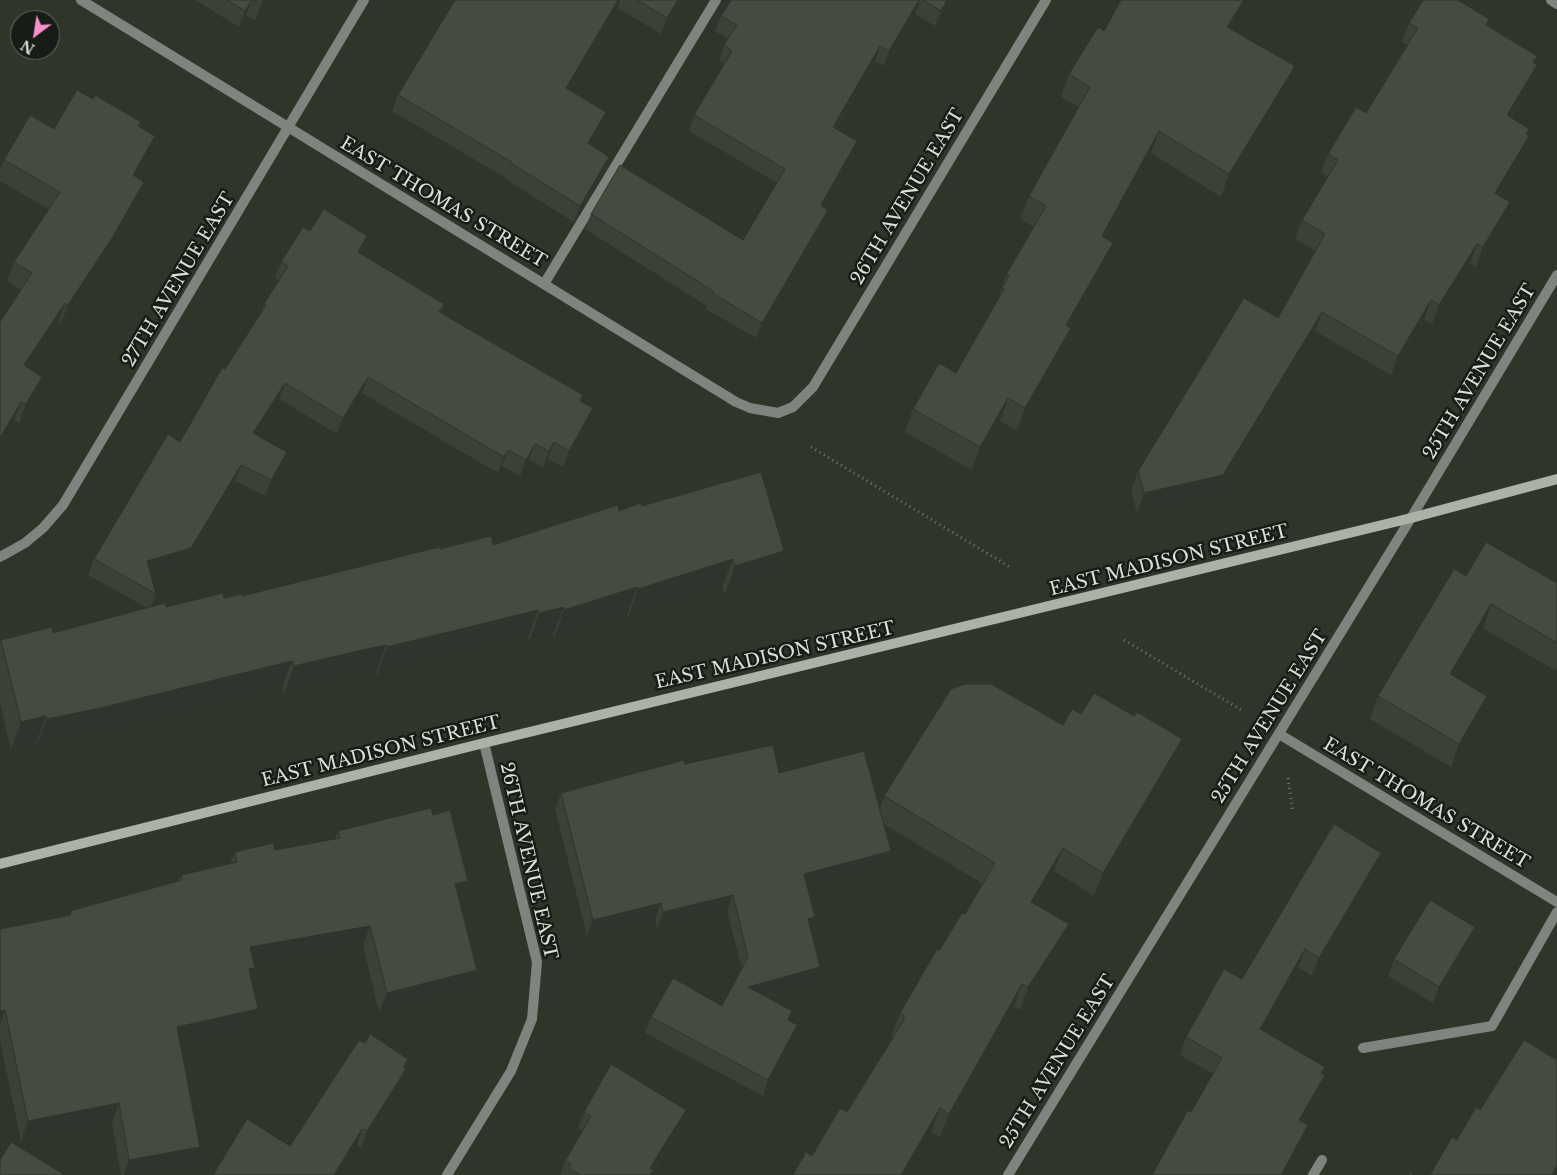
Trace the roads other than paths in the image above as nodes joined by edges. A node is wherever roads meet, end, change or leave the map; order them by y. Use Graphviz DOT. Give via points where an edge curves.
graph roads {
  1 [pos="81,0"];
  2 [pos="364,0"];
  3 [pos="716,0"];
  4 [pos="1046,0"];
  5 [pos="1550,0"];
  6 [pos="1557,4"];
  7 [pos="289,127"];
  8 [pos="1557,275"];
  9 [pos="544,284"];
  10 [pos="793,406"];
  11 [pos="1557,479"];
  12 [pos="1412,518"];
  13 [pos="0,556"];
  14 [pos="1279,734"];
  15 [pos="484,743"];
  16 [pos="0,864"];
  17 [pos="1557,902"];
  18 [pos="1557,912"];
  19 [pos="1363,1048"];
  20 [pos="1322,1160"];
  21 [pos="447,1175"];
  22 [pos="1008,1175"];
  23 [pos="1313,1175"];
  1 -- 7 [label="street, EAST THOMAS STREET"];
  2 -- 7 [label="street, 27TH AVENUE EAST"];
  3 -- 9 [label="street"];
  4 -- 10 [label="street, 26TH AVENUE EAST" via="813,387"];
  5 -- 6 [label="street"];
  7 -- 9 [label="street, EAST THOMAS STREET"];
  7 -- 13 [label="street, 27TH AVENUE EAST" via="62,505 43,528"];
  8 -- 12 [label="street, 25TH AVENUE EAST"];
  9 -- 10 [label="street, EAST THOMAS STREET" via="736,402 778,413"];
  11 -- 12 [label="main road, EAST MADISON STREET"];
  12 -- 14 [label="street, 25TH AVENUE EAST"];
  12 -- 15 [label="main road, EAST MADISON STREET"];
  14 -- 17 [label="street, EAST THOMAS STREET"];
  14 -- 22 [label="street, 25TH AVENUE EAST"];
  15 -- 16 [label="main road, EAST MADISON STREET"];
  15 -- 21 [label="street, 26TH AVENUE EAST" via="537,962 532,1019 511,1071"];
  18 -- 19 [label="street" via="1492,1026"];
  20 -- 23 [label="street"];
}
